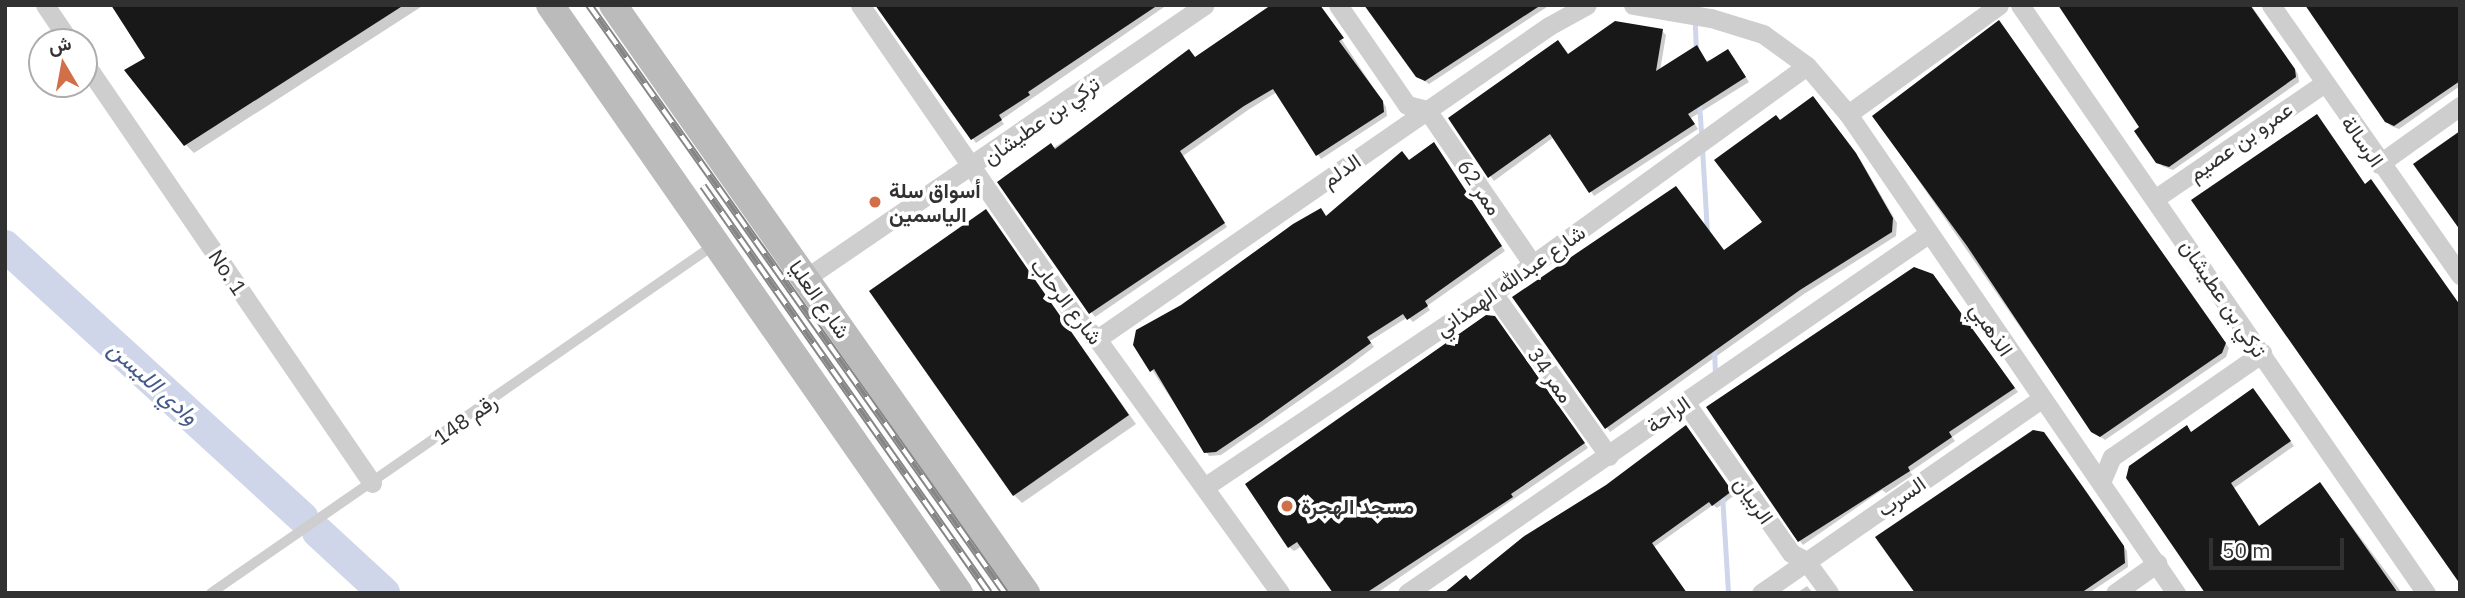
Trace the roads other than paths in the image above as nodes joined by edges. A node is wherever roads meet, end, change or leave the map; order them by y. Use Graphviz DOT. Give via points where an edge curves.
graph roads {
  1 [pos="45,5"];
  2 [pos="550,5"];
  3 [pos="613,5"];
  4 [pos="860,5"];
  5 [pos="1204,5"];
  6 [pos="1339,5"];
  7 [pos="1587,5"];
  8 [pos="1633,5"];
  9 [pos="1999,5"];
  10 [pos="2020,5"];
  11 [pos="2271,5"];
  12 [pos="1713,12"];
  13 [pos="61,28"];
  14 [pos="1807,66"];
  15 [pos="98,82"];
  16 [pos="2323,83"];
  17 [pos="2460,106"];
  18 [pos="1427,110"];
  19 [pos="1848,114"];
  20 [pos="2379,164"];
  21 [pos="971,169"];
  22 [pos="2157,198"];
  23 [pos="1928,234"];
  24 [pos="717,243"];
  25 [pos="1533,265"];
  26 [pos="2460,275"];
  27 [pos="806,278"];
  28 [pos="1493,293"];
  29 [pos="1097,339"];
  30 [pos="2262,352"];
  31 [pos="2040,400"];
  32 [pos="1685,401"];
  33 [pos="1609,456"];
  34 [pos="2102,480"];
  35 [pos="372,483"];
  36 [pos="1206,486"];
  37 [pos="1806,561"];
  38 [pos="2157,563"];
  39 [pos="211,593"];
  40 [pos="959,593"];
  41 [pos="1026,593"];
  42 [pos="1280,593"];
  43 [pos="1407,593"];
  44 [pos="1761,593"];
  45 [pos="1829,593"];
  46 [pos="2115,593"];
  47 [pos="2176,593"];
  48 [pos="2426,593"];
  1 -- 13 [label="street"];
  2 -- 24 [label="main road"];
  3 -- 27 [label="main road, شارع العليا"];
  4 -- 21 [label="street, شارع الرحاب"];
  5 -- 21 [label="street, تركي بن عطيشان"];
  6 -- 18 [label="street" via="1406,105"];
  7 -- 18 [label="street, الدلم"];
  8 -- 12 [label="street"];
  9 -- 19 [label="street"];
  10 -- 22 [label="street, تركي بن عطيشان"];
  11 -- 16 [label="street, الرسالة"];
  12 -- 14 [label="street" via="1763,34"];
  14 -- 19 [label="street, الذهبي"];
  14 -- 25 [label="street, شارع عبدالله الهمذاني"];
  15 -- 35 [label="street, No. 1"];
  16 -- 20 [label="street, الرسالة"];
  16 -- 22 [label="street, عمرو بن عصيم"];
  17 -- 20 [label="street"];
  18 -- 25 [label="street, ممر 62"];
  18 -- 29 [label="street, الدلم"];
  19 -- 23 [label="street, الذهبي"];
  20 -- 26 [label="street, الرسالة"];
  21 -- 27 [label="street, تركي بن عطيشان"];
  21 -- 29 [label="street, شارع الرحاب" via="1075,317"];
  22 -- 30 [label="street, تركي بن عطيشان"];
  23 -- 31 [label="street, الذهبي"];
  23 -- 32 [label="street, الراحة"];
  24 -- 35 [label="lane, رقم 148"];
  24 -- 40 [label="main road"];
  25 -- 28 [label="street, شارع عبدالله الهمذاني"];
  27 -- 41 [label="main road, شارع العليا"];
  28 -- 33 [label="street, ممر 34"];
  28 -- 36 [label="street, شارع عبدالله الهمذاني"];
  29 -- 36 [label="street, شارع الرحاب"];
  30 -- 34 [label="street" via="2112,457"];
  30 -- 48 [label="street, تركي بن عطيشان"];
  31 -- 34 [label="street, الذهبي"];
  31 -- 37 [label="street, السرب"];
  32 -- 33 [label="street, الراحة"];
  32 -- 37 [label="street, الربيان" via="1791,553"];
  33 -- 43 [label="street, الراحة"];
  34 -- 38 [label="street, الذهبي"];
  35 -- 39 [label="lane, رقم 148"];
  36 -- 42 [label="street, شارع الرحاب"];
  37 -- 44 [label="street, السرب"];
  37 -- 45 [label="street, الربيان"];
  38 -- 46 [label="street"];
  38 -- 47 [label="street, الذهبي"];
}
